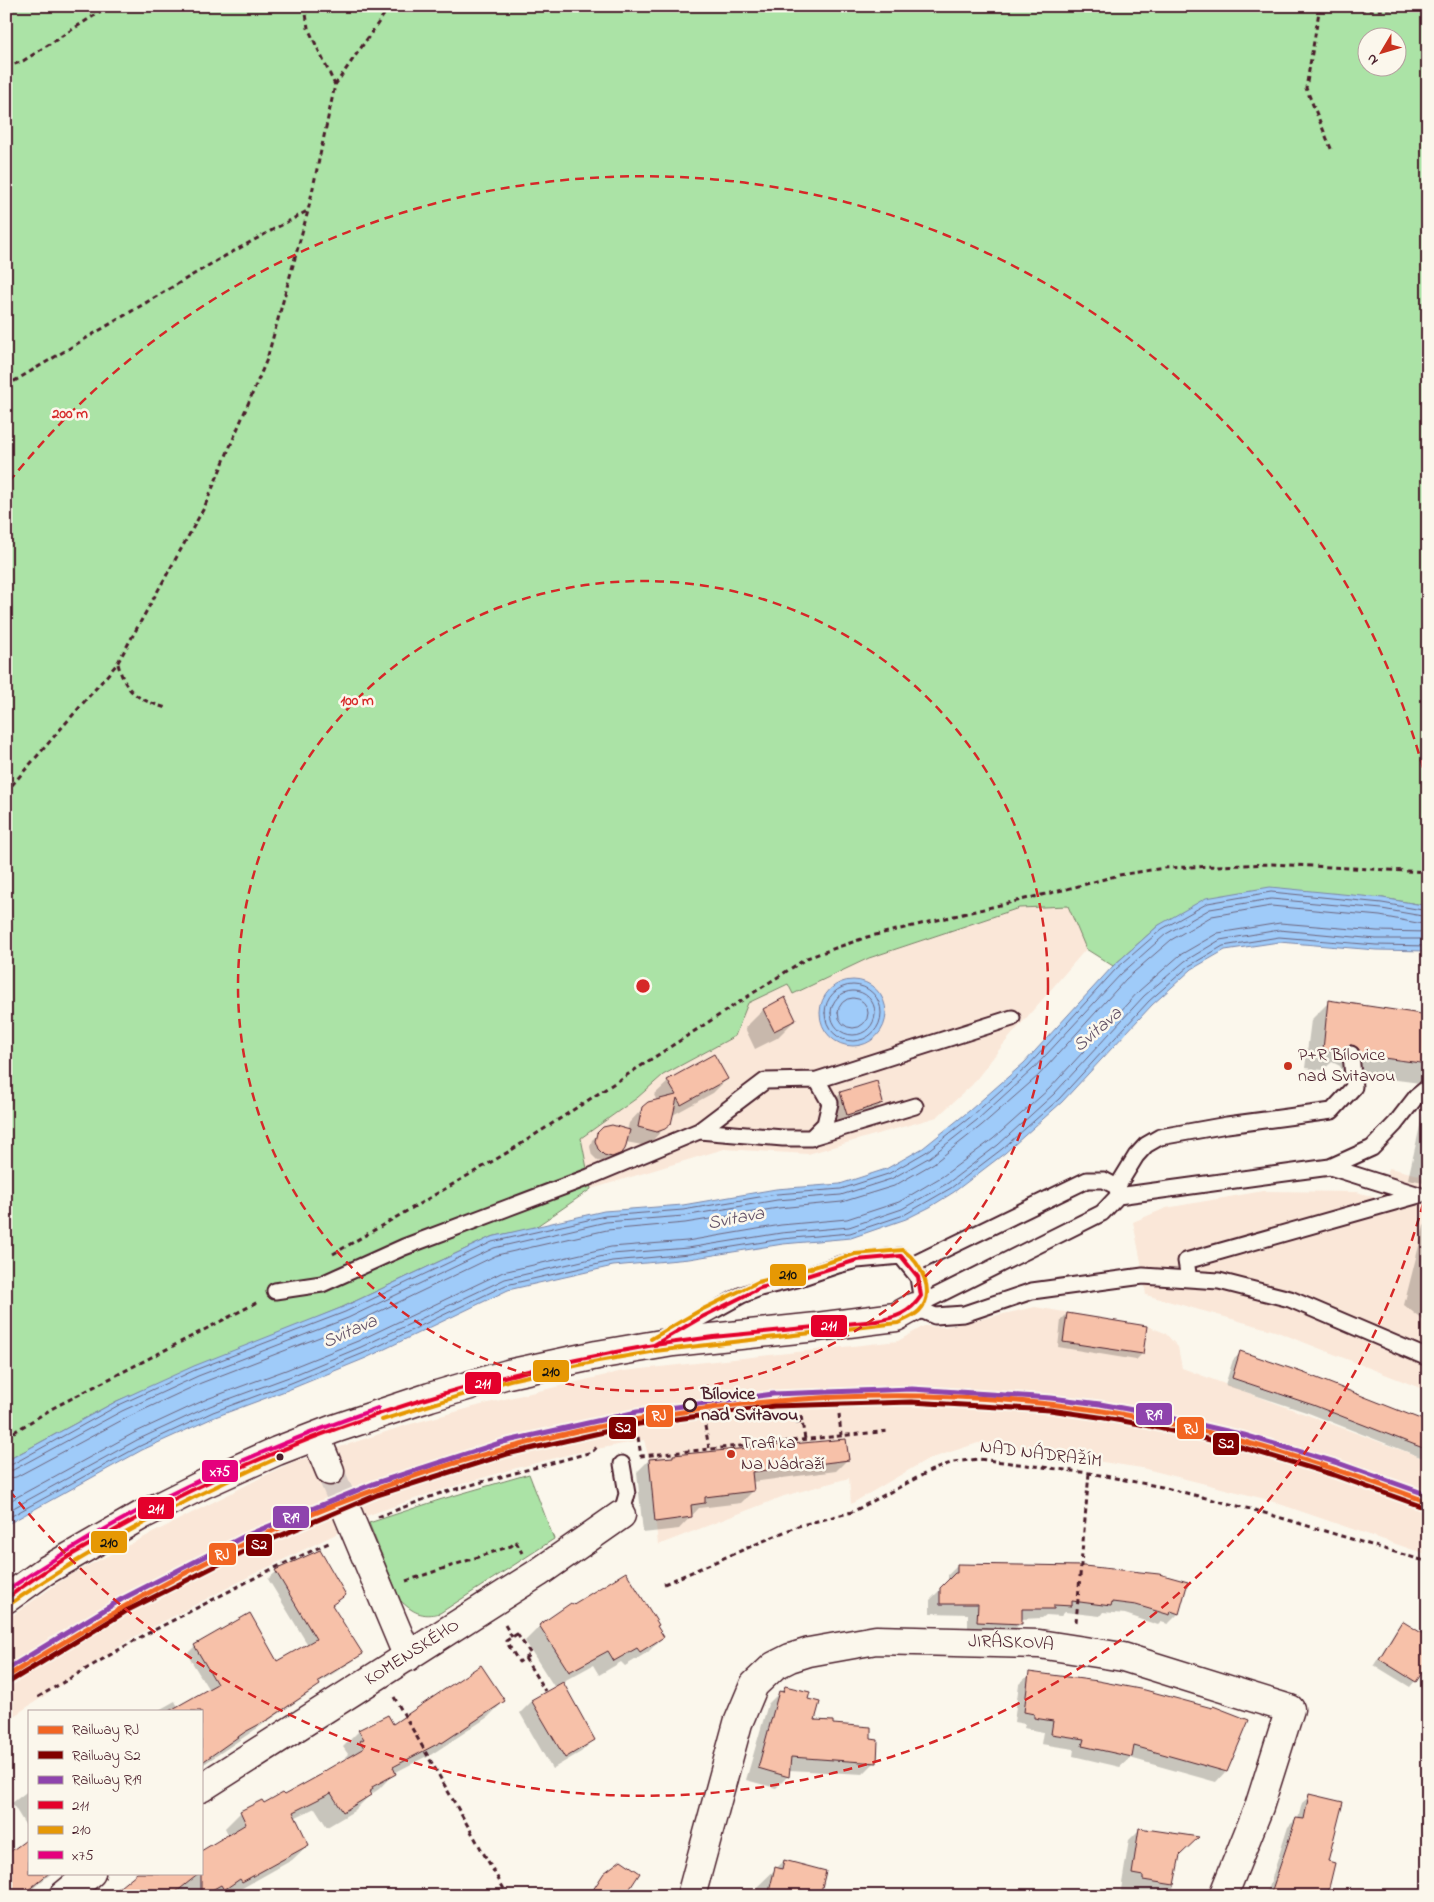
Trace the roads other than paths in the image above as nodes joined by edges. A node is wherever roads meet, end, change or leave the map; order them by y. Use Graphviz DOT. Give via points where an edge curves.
graph roads {
  1 [pos="1012,1018"];
  2 [pos="1351,1054"];
  3 [pos="818,1080"];
  4 [pos="1428,1087"];
  5 [pos="915,1106"];
  6 [pos="699,1131"];
  7 [pos="811,1138"];
  8 [pos="1330,1167"];
  9 [pos="1118,1192"];
  10 [pos="1423,1196"];
  11 [pos="910,1266"];
  12 [pos="1189,1279"];
  13 [pos="275,1291"];
  14 [pos="914,1308"];
  15 [pos="652,1346"];
  16 [pos="1428,1358"];
  17 [pos="316,1437"];
  18 [pos="622,1464"];
  19 [pos="330,1471"];
  20 [pos="621,1515"];
  21 [pos="351,1522"];
  22 [pos="6,1599"];
  23 [pos="408,1657"];
  24 [pos="202,1787"];
  25 [pos="90,1874"];
  26 [pos="63,1896"];
  27 [pos="691,1896"];
  28 [pos="1223,1896"];
  1 -- 3 [label="lane"];
  2 -- 9 [label="lane" via="1354,1087 1332,1111 1160,1136 1136,1156"];
  3 -- 6 [label="lane" via="765,1082"];
  3 -- 7 [label="lane" via="830,1103 825,1124"];
  4 -- 8 [label="lane" via="1372,1148"];
  5 -- 7 [label="lane"];
  6 -- 7 [label="lane"];
  6 -- 13 [label="lane" via="564,1187 404,1247 322,1284"];
  8 -- 9 [label="lane"];
  8 -- 10 [label="lane"];
  9 -- 11 [label="lane" via="1104,1180 1087,1180"];
  9 -- 14 [label="lane" via="1102,1213"];
  10 -- 12 [label="lane" via="1186,1261"];
  11 -- 14 [label="lane" via="918,1277 921,1296"];
  11 -- 15 [label="lane" via="901,1256 857,1260 760,1288"];
  12 -- 14 [label="lane" via="1143,1276 1032,1292 964,1314 935,1316"];
  12 -- 16 [label="lane" via="1219,1281 1290,1299"];
  14 -- 15 [label="street" via="896,1317"];
  15 -- 17 [label="street" via="508,1374"];
  17 -- 19 [label="street"];
  17 -- 22 [label="street" via="277,1451 142,1515 45,1571"];
  18 -- 20 [label="lane" via="627,1494"];
  20 -- 23 [label="street, KOMENSKÉHO"];
  21 -- 23 [label="street"];
  23 -- 24 [label="street, KOMENSKÉHO"];
  25 -- 26 [label="street"];
  27 -- 28 [label="street, JIRÁSKOVA" via="738,1723 754,1685 774,1666 790,1658 876,1640 1039,1644 1123,1656 1290,1709 1259,1807"];
}
